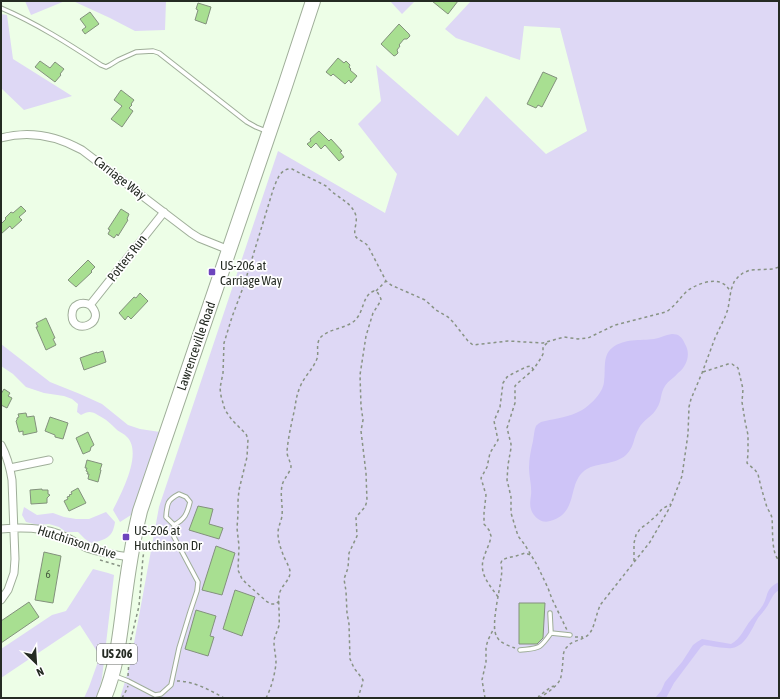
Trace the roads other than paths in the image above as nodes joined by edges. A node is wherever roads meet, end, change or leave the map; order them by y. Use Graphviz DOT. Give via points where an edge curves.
graph roads {
  1 [pos="313,1"];
  2 [pos="1,8"];
  3 [pos="269,132"];
  4 [pos="1,138"];
  5 [pos="164,212"];
  6 [pos="229,250"];
  7 [pos="90,305"];
  8 [pos="1,445"];
  9 [pos="49,460"];
  10 [pos="10,468"];
  11 [pos="174,525"];
  12 [pos="14,528"];
  13 [pos="1,529"];
  14 [pos="131,550"];
  15 [pos="1,600"];
  16 [pos="550,613"];
  17 [pos="551,633"];
  18 [pos="570,635"];
  19 [pos="520,650"];
  20 [pos="112,675"];
  21 [pos="104,698"];
  1 -- 3 [label="highway, Lawrenceville Road / US 206"];
  2 -- 3 [label="lane" via="66,42 106,67 136,52 159,53 247,122"];
  3 -- 6 [label="highway, Lawrenceville Road / US 206"];
  4 -- 5 [label="street, Carriage Way" via="44,135 71,144"];
  5 -- 6 [label="street, Carriage Way" via="199,238"];
  5 -- 7 [label="street, Potters Run"];
  6 -- 14 [label="highway, Lawrenceville Road / US 206" via="148,486"];
  8 -- 10 [label="street"];
  9 -- 10 [label="street"];
  10 -- 12 [label="street"];
  11 -- 11 [label="lane" via="187,513 190,502 179,494 167,505 166,516"];
  11 -- 20 [label="lane" via="174,536 198,582 171,685 161,694 155,695 128,680"];
  12 -- 13 [label="street, Hutchinson Drive"];
  12 -- 14 [label="street, Hutchinson Drive" via="47,530 87,548 108,554"];
  12 -- 15 [label="street" via="14,573"];
  14 -- 20 [label="highway, Lawrenceville Road / US 206"];
  16 -- 17 [label="lane"];
  17 -- 18 [label="lane"];
  17 -- 19 [label="lane" via="538,648"];
  20 -- 21 [label="highway, Lawrenceville Road / US 206"];
}
